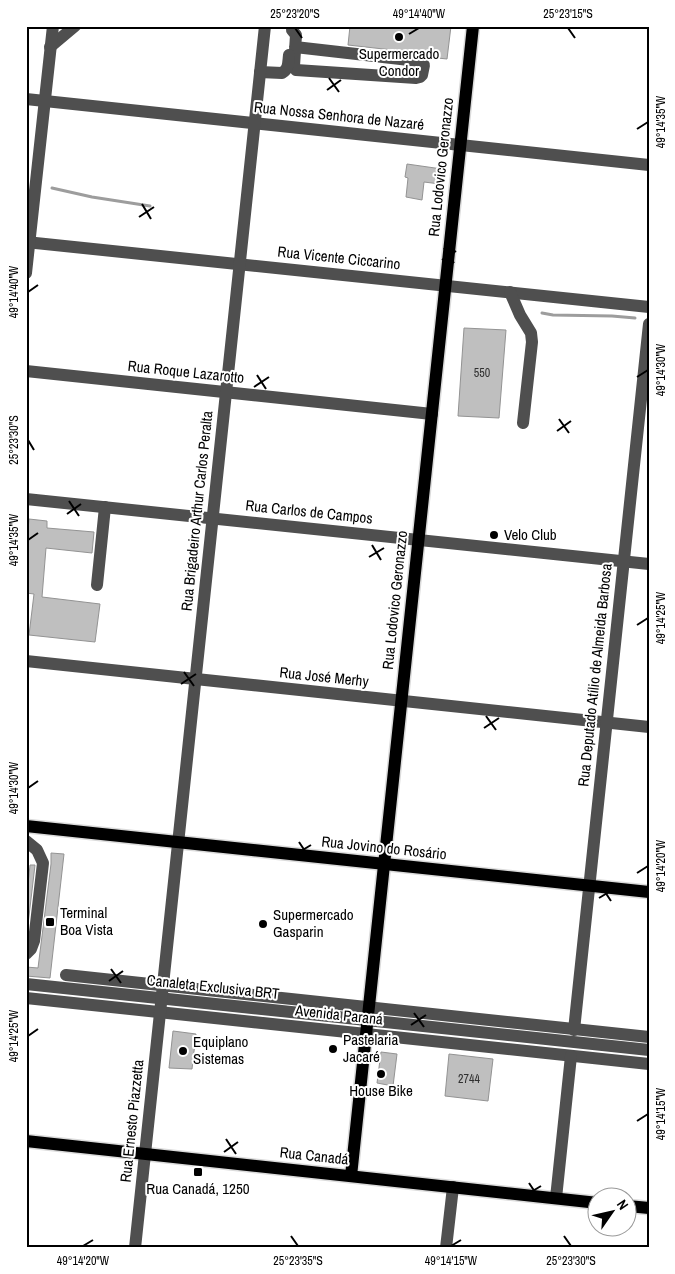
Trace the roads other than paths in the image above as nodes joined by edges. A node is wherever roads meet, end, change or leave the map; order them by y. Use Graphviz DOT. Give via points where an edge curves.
graph roads {
  1 [pos="53,26"];
  2 [pos="75,26"];
  3 [pos="265,26"];
  4 [pos="473,26"];
  5 [pos="293,28"];
  6 [pos="50,47"];
  7 [pos="295,47"];
  8 [pos="356,54"];
  9 [pos="260,72"];
  10 [pos="351,73"];
  11 [pos="26,99"];
  12 [pos="45,101"];
  13 [pos="255,123"];
  14 [pos="460,145"];
  15 [pos="649,164"];
  16 [pos="28,242"];
  17 [pos="240,264"];
  18 [pos="26,273"];
  19 [pos="445,286"];
  20 [pos="510,292"];
  21 [pos="649,307"];
  22 [pos="649,324"];
  23 [pos="26,371"];
  24 [pos="226,392"];
  25 [pos="432,414"];
  26 [pos="523,423"];
  27 [pos="26,499"];
  28 [pos="105,507"];
  29 [pos="212,518"];
  30 [pos="418,540"];
  31 [pos="624,562"];
  32 [pos="649,564"];
  33 [pos="97,585"];
  34 [pos="26,661"];
  35 [pos="196,679"];
  36 [pos="401,701"];
  37 [pos="606,723"];
  38 [pos="649,727"];
  39 [pos="26,826"];
  40 [pos="26,841"];
  41 [pos="178,842"];
  42 [pos="384,864"];
  43 [pos="589,885"];
  44 [pos="649,892"];
  45 [pos="26,954"];
  46 [pos="66,975"];
  47 [pos="26,984"];
  48 [pos="162,992"];
  49 [pos="26,998"];
  50 [pos="160,1012"];
  51 [pos="368,1014"];
  52 [pos="574,1030"];
  53 [pos="366,1034"];
  54 [pos="649,1038"];
  55 [pos="649,1050"];
  56 [pos="571,1056"];
  57 [pos="649,1064"];
  58 [pos="26,1141"];
  59 [pos="145,1154"];
  60 [pos="350,1176"];
  61 [pos="453,1187"];
  62 [pos="556,1198"];
  63 [pos="588,1202"];
  64 [pos="135,1248"];
  65 [pos="446,1248"];
  1 -- 6 [label="street"];
  2 -- 6 [label="street"];
  3 -- 9 [label="street, Rua Brigadeiro Arthur Carlos Peralta"];
  4 -- 14 [label="main road, Rua Lodovico Geronazzo"];
  5 -- 7 [label="street"];
  5 -- 9 [label="street" via="287,69 282,73"];
  6 -- 12 [label="street"];
  7 -- 8 [label="street"];
  7 -- 10 [label="street" via="296,70"];
  8 -- 10 [label="street"];
  8 -- 10 [label="street" via="421,62 424,65 422,75 416,78"];
  9 -- 13 [label="street, Rua Brigadeiro Arthur Carlos Peralta"];
  11 -- 12 [label="street, Rua Nossa Senhora de Nazaré"];
  12 -- 13 [label="street, Rua Nossa Senhora de Nazaré"];
  12 -- 16 [label="street"];
  13 -- 14 [label="street, Rua Nossa Senhora de Nazaré"];
  13 -- 17 [label="street, Rua Brigadeiro Arthur Carlos Peralta"];
  14 -- 15 [label="street, Rua Nossa Senhora de Nazaré"];
  14 -- 19 [label="main road, Rua Lodovico Geronazzo"];
  16 -- 17 [label="street, Rua Vicente Ciccarino"];
  16 -- 18 [label="street"];
  17 -- 19 [label="street, Rua Vicente Ciccarino"];
  17 -- 24 [label="street, Rua Brigadeiro Arthur Carlos Peralta"];
  19 -- 20 [label="street, Rua Vicente Ciccarino"];
  19 -- 25 [label="main road, Rua Lodovico Geronazzo"];
  20 -- 21 [label="street, Rua Vicente Ciccarino"];
  20 -- 26 [label="street" via="532,332"];
  22 -- 31 [label="street, Rua Deputado Atílio de Almeida Barbosa"];
  23 -- 24 [label="street, Rua Roque Lazarotto"];
  24 -- 25 [label="street, Rua Roque Lazarotto"];
  24 -- 29 [label="street, Rua Brigadeiro Arthur Carlos Peralta"];
  25 -- 30 [label="main road, Rua Lodovico Geronazzo"];
  27 -- 28 [label="street, Rua Carlos de Campos"];
  28 -- 29 [label="street, Rua Carlos de Campos"];
  28 -- 33 [label="street"];
  29 -- 30 [label="street, Rua Carlos de Campos"];
  29 -- 35 [label="street, Rua Brigadeiro Arthur Carlos Peralta"];
  30 -- 31 [label="street, Rua Carlos de Campos"];
  30 -- 36 [label="main road, Rua Lodovico Geronazzo"];
  31 -- 32 [label="street, Rua Carlos de Campos"];
  31 -- 37 [label="street, Rua Deputado Atílio de Almeida Barbosa"];
  34 -- 35 [label="street, Rua José Merhy"];
  35 -- 36 [label="street, Rua José Merhy"];
  35 -- 41 [label="street, Rua Brigadeiro Arthur Carlos Peralta"];
  36 -- 37 [label="street, Rua José Merhy"];
  36 -- 42 [label="main road, Rua Lodovico Geronazzo"];
  37 -- 38 [label="street, Rua José Merhy"];
  37 -- 43 [label="street, Rua Deputado Atílio de Almeida Barbosa"];
  39 -- 41 [label="main road, Rua Jovino do Rosário"];
  40 -- 45 [label="street" via="37,850 44,863 34,941"];
  41 -- 42 [label="main road, Rua Jovino do Rosário"];
  41 -- 48 [label="street, Rua Brigadeiro Arthur Carlos Peralta"];
  42 -- 43 [label="main road, Rua Jovino do Rosário"];
  42 -- 51 [label="main road, Rua Lodovico Geronazzo"];
  43 -- 44 [label="main road, Rua Jovino do Rosário"];
  43 -- 52 [label="street, Rua Deputado Atílio de Almeida Barbosa"];
  46 -- 48 [label="street"];
  47 -- 48 [label="street, Canaleta Exclusiva BRT"];
  48 -- 50 [label="street, Rua Ernesto Piazzetta"];
  48 -- 51 [label="street, Canaleta Exclusiva BRT"];
  49 -- 50 [label="street, Avenida Paraná"];
  50 -- 53 [label="street, Avenida Paraná"];
  50 -- 59 [label="street, Rua Ernesto Piazzetta"];
  51 -- 52 [label="street, Avenida Paraná"];
  51 -- 53 [label="main road, Rua Lodovico Geronazzo"];
  51 -- 55 [label="street, Canaleta Exclusiva BRT"];
  52 -- 54 [label="street, Avenida Paraná"];
  53 -- 56 [label="street, Avenida Paraná"];
  53 -- 60 [label="main road, Rua Lodovico Geronazzo"];
  56 -- 57 [label="street, Avenida Paraná"];
  56 -- 62 [label="street"];
  58 -- 59 [label="main road, Rua Canadá"];
  59 -- 60 [label="main road, Rua Canadá"];
  59 -- 64 [label="street, Rua Ernesto Piazzetta"];
  60 -- 61 [label="main road, Rua Canadá"];
  61 -- 62 [label="main road, Rua Canadá"];
  61 -- 65 [label="street"];
  62 -- 63 [label="main road, Rua Canadá"];
}
